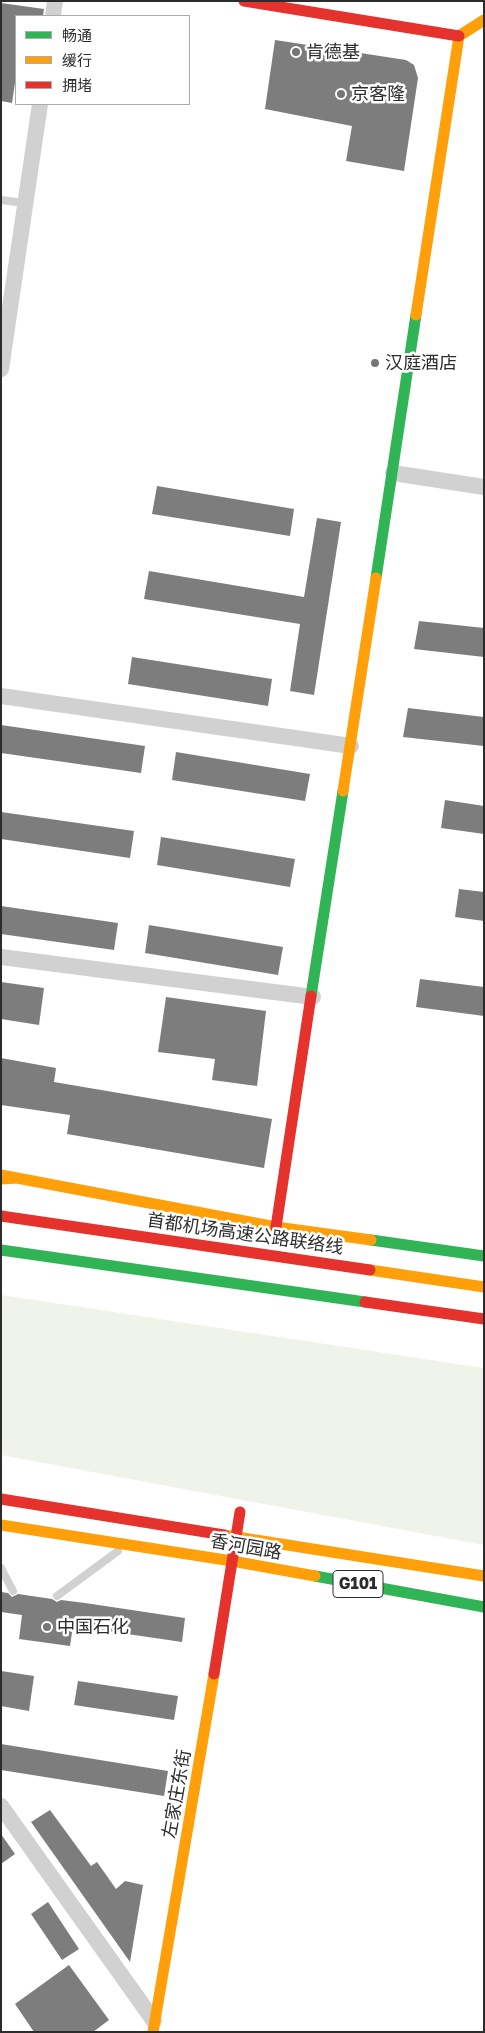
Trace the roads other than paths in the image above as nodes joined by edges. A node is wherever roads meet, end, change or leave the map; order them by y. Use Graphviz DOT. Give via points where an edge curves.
graph roads {
  1 [pos="55,1"];
  2 [pos="244,1"];
  3 [pos="53,15"];
  4 [pos="484,20"];
  5 [pos="459,36"];
  6 [pos="40,105"];
  7 [pos="1,200"];
  8 [pos="26,203"];
  9 [pos="1,369"];
  10 [pos="393,473"];
  11 [pos="484,487"];
  12 [pos="1,696"];
  13 [pos="351,746"];
  14 [pos="1,956"];
  15 [pos="313,997"];
  16 [pos="1,1177"];
  17 [pos="1,1216"];
  18 [pos="276,1227"];
  19 [pos="1,1250"];
  20 [pos="484,1256"];
  21 [pos="484,1287"];
  22 [pos="406,1307"];
  23 [pos="484,1318"];
  24 [pos="484,1327"];
  25 [pos="1,1499"];
  26 [pos="240,1512"];
  27 [pos="1,1526"];
  28 [pos="236,1536"];
  29 [pos="126,1545"];
  30 [pos="232,1561"];
  31 [pos="1,1568"];
  32 [pos="484,1576"];
  33 [pos="13,1591"];
  34 [pos="57,1596"];
  35 [pos="484,1607"];
  36 [pos="1,1806"];
  37 [pos="153,2026"];
  1 -- 3 [label="street"];
  2 -- 5 [label="main road"];
  4 -- 5 [label="main road"];
  5 -- 10 [label="main road"];
  6 -- 8 [label="street"];
  7 -- 8 [label="lane"];
  8 -- 9 [label="street"];
  10 -- 11 [label="street"];
  10 -- 13 [label="main road"];
  12 -- 13 [label="street"];
  13 -- 15 [label="main road"];
  14 -- 15 [label="street"];
  15 -- 18 [label="main road"];
  16 -- 18 [label="main road"];
  17 -- 21 [label="main road, 首都机场高速公路联络线"];
  18 -- 20 [label="main road"];
  19 -- 22 [label="main road"];
  22 -- 23 [label="main road"];
  22 -- 24 [label="main road"];
  25 -- 28 [label="main road, 香河园路 / G101"];
  26 -- 28 [label="main road, 左家庄东街"];
  27 -- 29 [label="main road, 香河园路 / G101"];
  28 -- 30 [label="main road, 左家庄东街"];
  28 -- 32 [label="main road, 香河园路 / G101"];
  29 -- 30 [label="main road, 香河园路 / G101"];
  29 -- 34 [label="lane"];
  30 -- 35 [label="main road, 香河园路 / G101"];
  30 -- 37 [label="main road, 左家庄东街"];
  31 -- 33 [label="lane"];
  36 -- 37 [label="street"];
}
